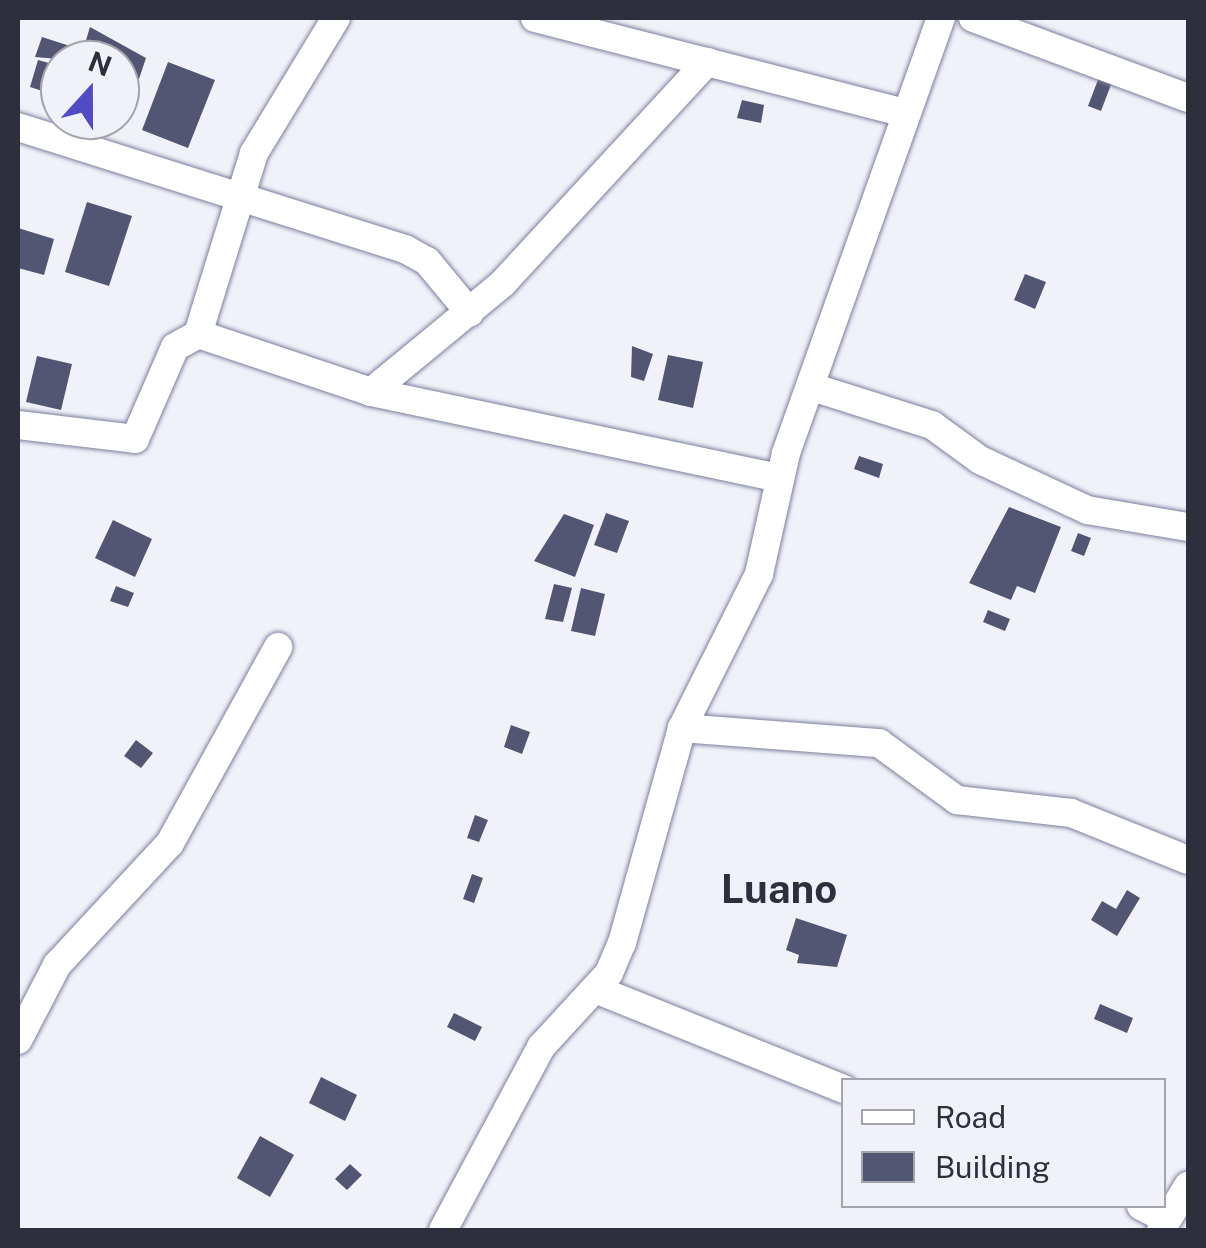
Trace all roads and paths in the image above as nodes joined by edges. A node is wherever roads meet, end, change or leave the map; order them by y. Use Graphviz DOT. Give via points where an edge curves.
graph roads {
  1 [pos="336,18"];
  2 [pos="535,18"];
  3 [pos="941,18"];
  4 [pos="974,18"];
  5 [pos="707,62"];
  6 [pos="1188,98"];
  7 [pos="906,113"];
  8 [pos="18,127"];
  9 [pos="237,192"];
  10 [pos="470,313"];
  11 [pos="198,334"];
  12 [pos="812,386"];
  13 [pos="371,392"];
  14 [pos="18,425"];
  15 [pos="779,478"];
  16 [pos="1188,527"];
  17 [pos="278,647"];
  18 [pos="682,728"];
  19 [pos="1188,860"];
  20 [pos="595,989"];
  21 [pos="18,1040"];
  22 [pos="841,1089"];
  23 [pos="1188,1186"];
  24 [pos="1143,1208"];
  25 [pos="1164,1225"];
  26 [pos="444,1230"];
  1 -- 9 [label="street"];
  2 -- 5 [label="street"];
  3 -- 7 [label="street"];
  4 -- 6 [label="street"];
  5 -- 7 [label="street"];
  5 -- 10 [label="street"];
  7 -- 12 [label="street"];
  8 -- 9 [label="street"];
  9 -- 10 [label="street" via="405,249 427,261"];
  9 -- 11 [label="street"];
  10 -- 13 [label="street"];
  11 -- 13 [label="street"];
  11 -- 14 [label="street" via="176,347 135,439"];
  12 -- 15 [label="street"];
  12 -- 16 [label="street" via="932,425 980,460 1087,510"];
  13 -- 15 [label="street"];
  15 -- 18 [label="street" via="759,574"];
  17 -- 21 [label="street" via="170,843 57,965"];
  18 -- 19 [label="street" via="838,732 879,743 957,800 1070,813"];
  18 -- 20 [label="street" via="622,943"];
  20 -- 22 [label="street"];
  20 -- 26 [label="street" via="540,1047"];
  23 -- 25 [label="street"];
  24 -- 25 [label="street"];
}
